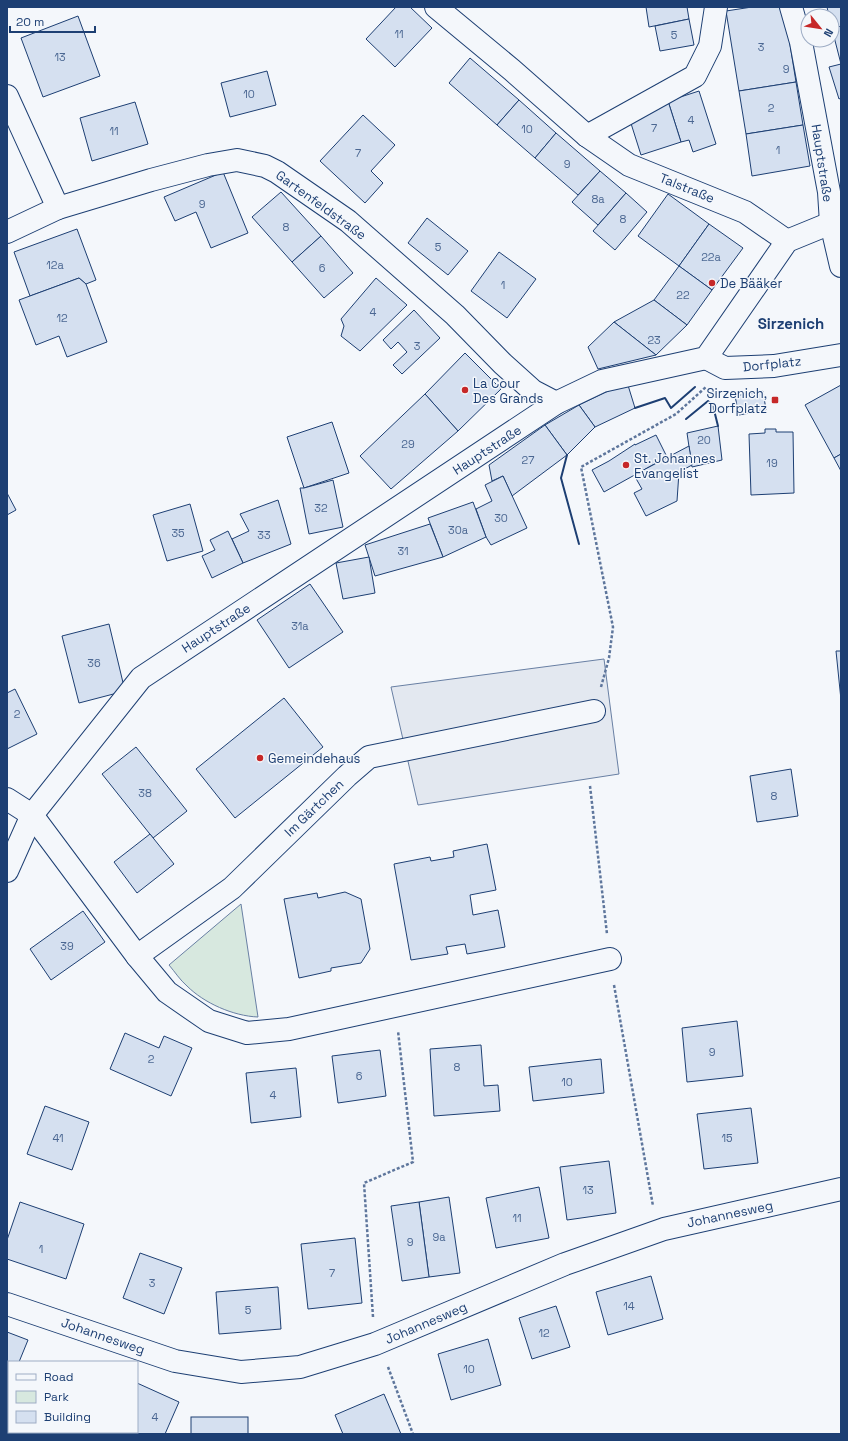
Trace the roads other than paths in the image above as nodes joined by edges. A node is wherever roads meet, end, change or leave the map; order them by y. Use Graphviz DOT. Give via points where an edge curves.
graph roads {
  1 [pos="436,7"];
  2 [pos="716,7"];
  3 [pos="791,7"];
  4 [pos="7,96"];
  5 [pos="587,136"];
  6 [pos="58,208"];
  7 [pos="831,223"];
  8 [pos="7,232"];
  9 [pos="787,241"];
  10 [pos="841,266"];
  11 [pos="841,355"];
  12 [pos="706,358"];
  13 [pos="556,403"];
  14 [pos="594,712"];
  15 [pos="7,799"];
  16 [pos="32,815"];
  17 [pos="7,871"];
  18 [pos="137,956"];
  19 [pos="610,959"];
  20 [pos="841,1190"];
  21 [pos="7,1304"];
  1 -- 5 [label="street, Talstraße"];
  2 -- 5 [label="street" via="710,46 696,76"];
  3 -- 7 [label="street, Hauptstraße" via="801,42 829,192"];
  4 -- 6 [label="street"];
  5 -- 9 [label="street, Talstraße" via="629,165 745,212"];
  6 -- 8 [label="street, Gartenfeldstraße"];
  6 -- 13 [label="street, Gartenfeldstraße" via="208,165 237,160 265,166 348,221 456,315 532,391"];
  7 -- 9 [label="street"];
  7 -- 10 [label="street, Hauptstraße"];
  9 -- 12 [label="street"];
  11 -- 12 [label="street, Dorfplatz" via="774,366 725,368"];
  12 -- 13 [label="street, Hauptstraße" via="602,381"];
  13 -- 16 [label="street, Hauptstraße" via="141,678"];
  14 -- 18 [label="street, Im Gärtchen" via="369,757 232,888"];
  15 -- 16 [label="street"];
  16 -- 17 [label="street, Hauptstraße"];
  16 -- 18 [label="street"];
  18 -- 19 [label="street" via="167,992 209,1021 247,1033 289,1029"];
  20 -- 21 [label="street, Johannesweg" via="664,1229 565,1264 377,1343 300,1367 241,1372 175,1361"];
}
